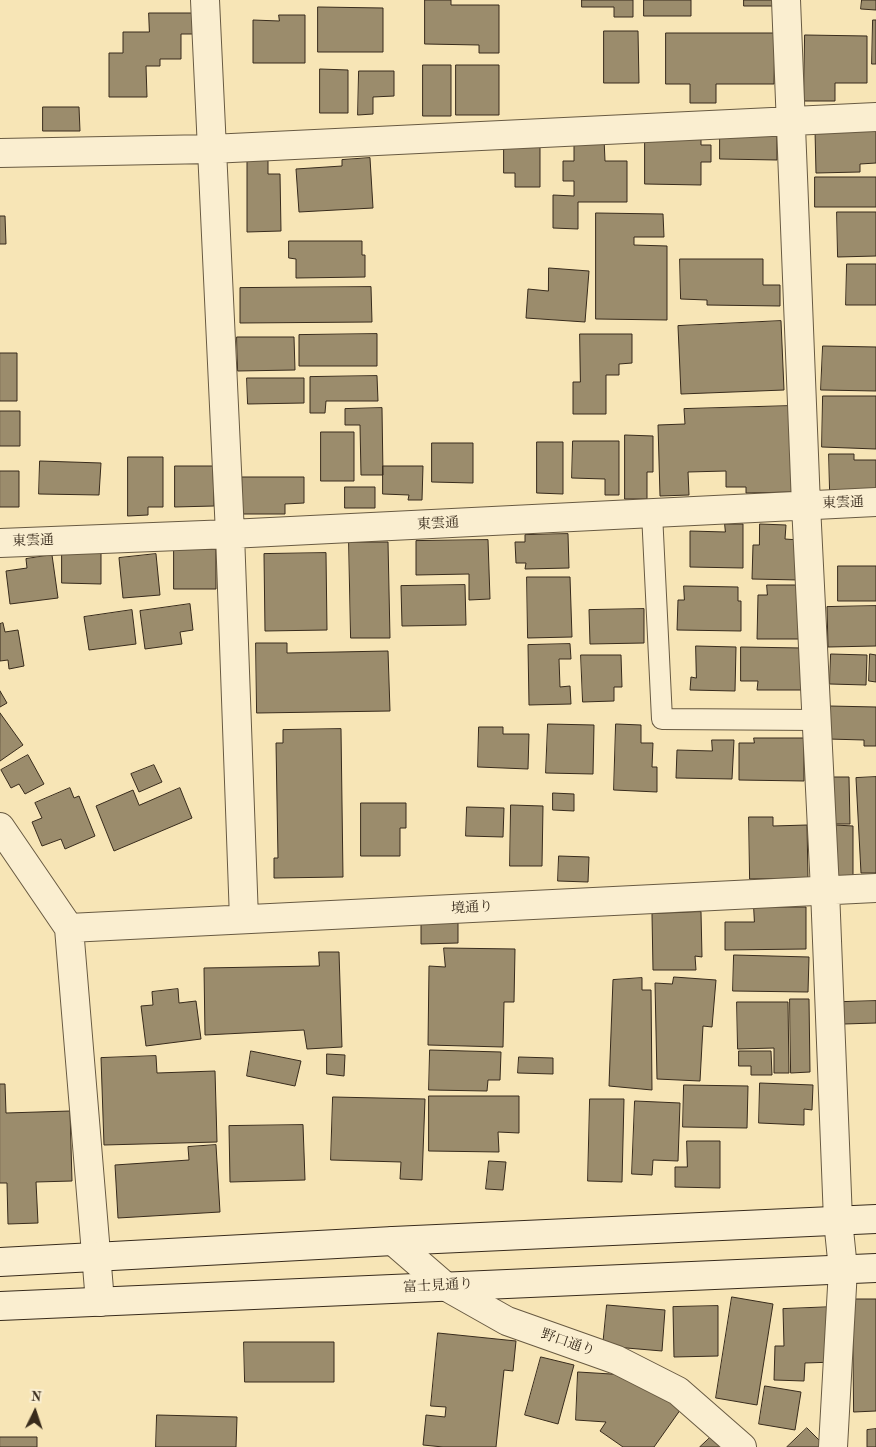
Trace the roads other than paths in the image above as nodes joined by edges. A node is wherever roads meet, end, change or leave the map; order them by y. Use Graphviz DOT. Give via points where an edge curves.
graph roads {
  1 [pos="205,0"];
  2 [pos="786,0"];
  3 [pos="876,118"];
  4 [pos="791,121"];
  5 [pos="211,148"];
  6 [pos="0,153"];
  7 [pos="876,502"];
  8 [pos="806,505"];
  9 [pos="652,513"];
  10 [pos="230,534"];
  11 [pos="0,542"];
  12 [pos="817,720"];
  13 [pos="0,827"];
  14 [pos="876,888"];
  15 [pos="825,890"];
  16 [pos="244,919"];
  17 [pos="69,928"];
  18 [pos="876,1219"];
  19 [pos="838,1220"];
  20 [pos="393,1241"];
  21 [pos="96,1258"];
  22 [pos="0,1262"];
  23 [pos="876,1268"];
  24 [pos="843,1269"];
  25 [pos="444,1286"];
  26 [pos="100,1302"];
  27 [pos="0,1306"];
  28 [pos="742,1447"];
  29 [pos="833,1447"];
  1 -- 5 [label="street"];
  2 -- 4 [label="street"];
  3 -- 4 [label="street"];
  4 -- 5 [label="street"];
  4 -- 8 [label="street"];
  5 -- 6 [label="street"];
  5 -- 10 [label="street"];
  7 -- 8 [label="street, 東雲通"];
  8 -- 9 [label="street, 東雲通"];
  8 -- 12 [label="street"];
  9 -- 10 [label="street, 東雲通"];
  9 -- 12 [label="lane" via="662,720"];
  10 -- 11 [label="street, 東雲通"];
  10 -- 16 [label="street"];
  12 -- 15 [label="street"];
  13 -- 17 [label="street"];
  14 -- 15 [label="street, 境通り"];
  15 -- 16 [label="street, 境通り"];
  15 -- 19 [label="street"];
  16 -- 17 [label="street, 境通り"];
  17 -- 21 [label="street"];
  18 -- 19 [label="street"];
  19 -- 20 [label="street"];
  19 -- 24 [label="street"];
  20 -- 21 [label="street"];
  20 -- 25 [label="street, 野口通り"];
  21 -- 22 [label="street"];
  21 -- 26 [label="street"];
  23 -- 24 [label="street, 富士見通り"];
  24 -- 25 [label="street, 富士見通り"];
  24 -- 29 [label="street"];
  25 -- 26 [label="street, 富士見通り"];
  25 -- 28 [label="street, 野口通り" via="506,1321 617,1360 678,1391"];
  26 -- 27 [label="street, 富士見通り"];
}
